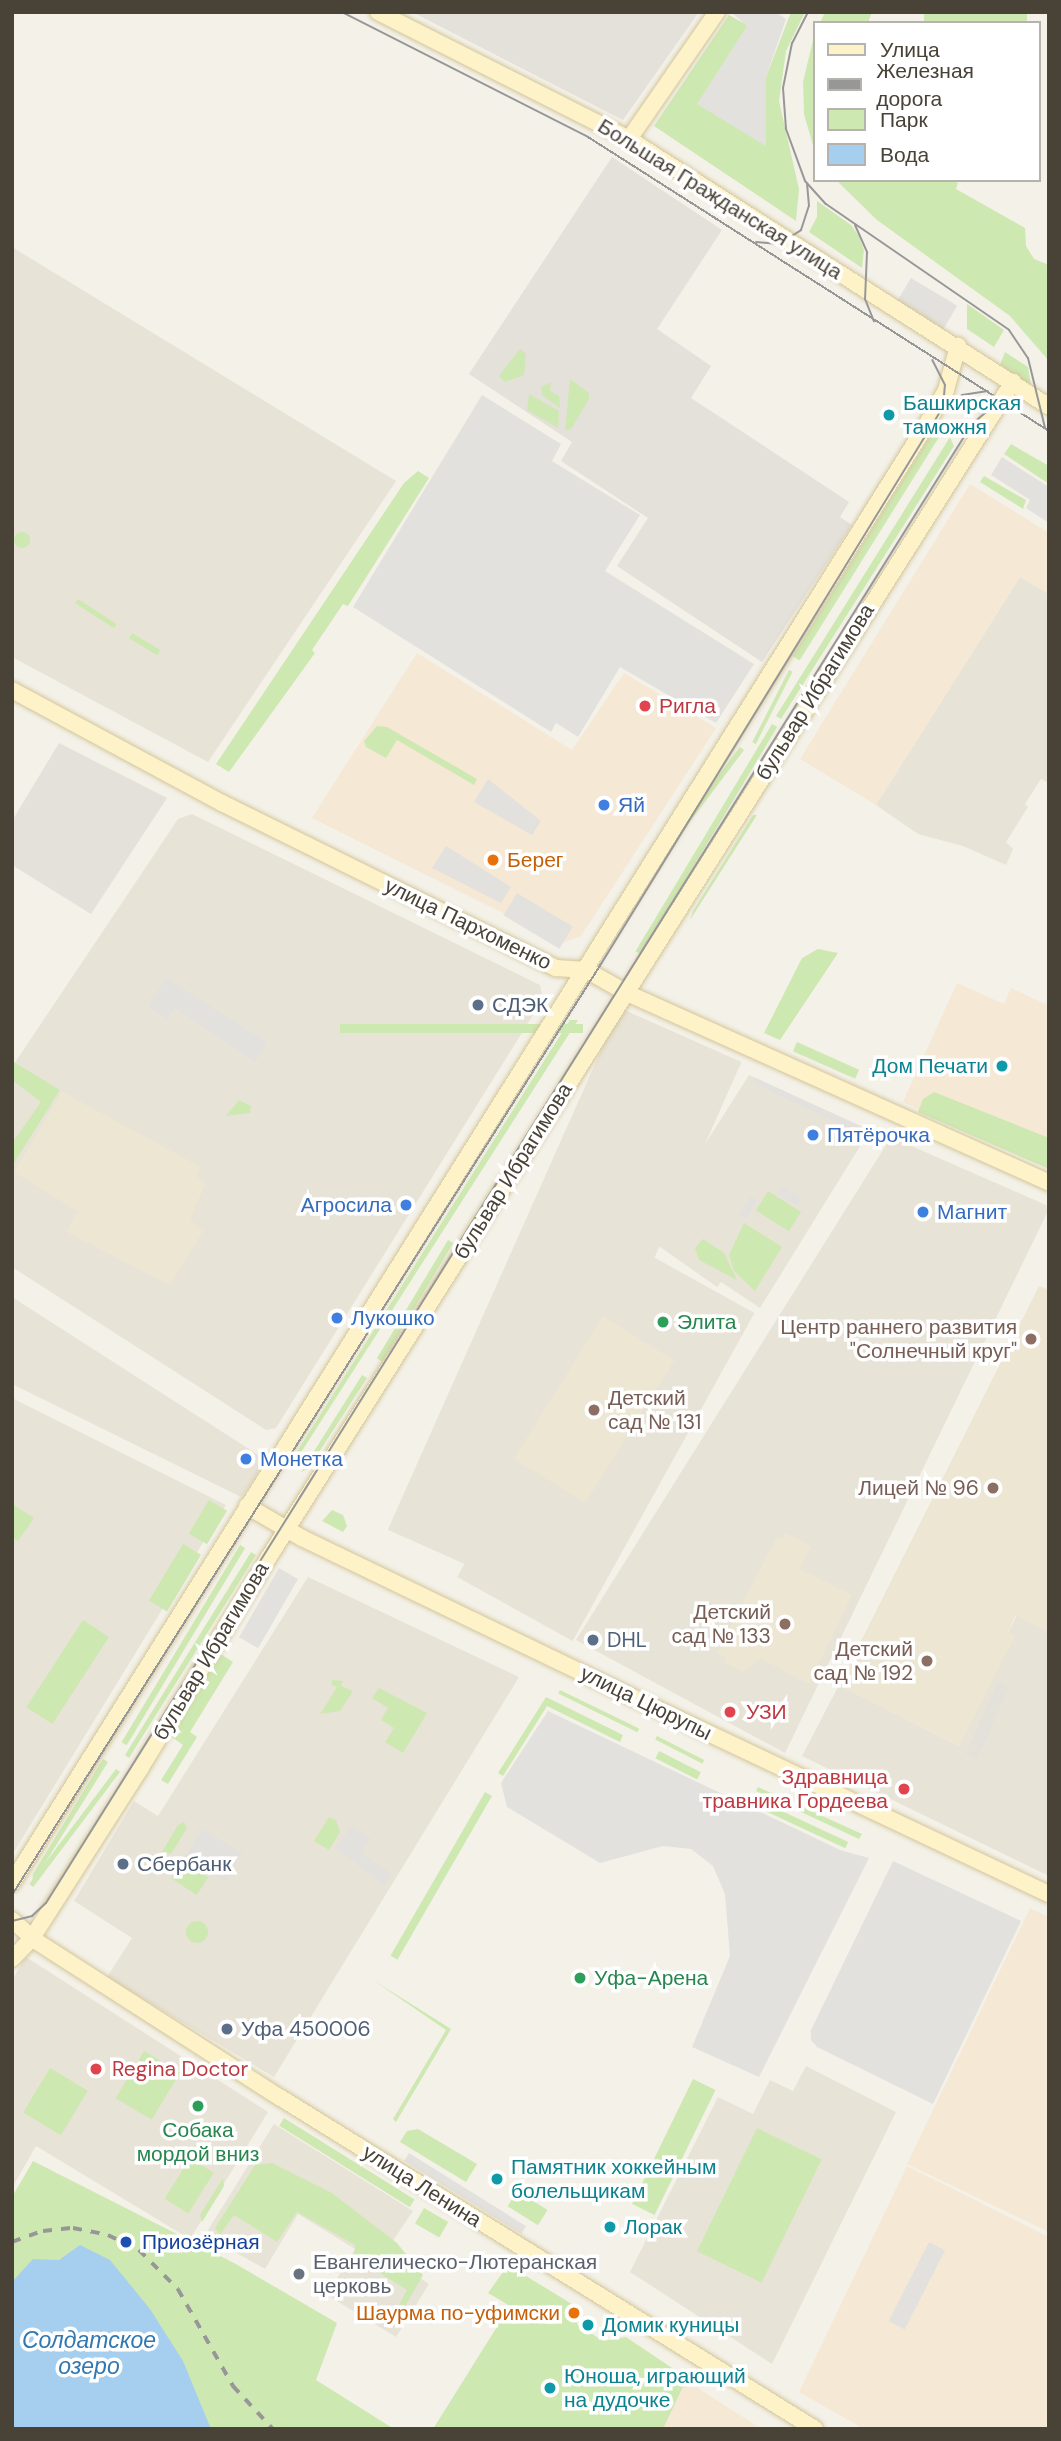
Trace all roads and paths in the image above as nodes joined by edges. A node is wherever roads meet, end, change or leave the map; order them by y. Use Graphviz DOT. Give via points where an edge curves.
graph roads {
  1 [pos="378,12"];
  2 [pos="717,12"];
  3 [pos="629,139"];
  4 [pos="958,346"];
  5 [pos="1013,382"];
  6 [pos="1049,407"];
  7 [pos="12,690"];
  8 [pos="586,970"];
  9 [pos="627,993"];
  10 [pos="1049,1183"];
  11 [pos="247,1506"];
  12 [pos="287,1530"];
  13 [pos="12,1883"];
  14 [pos="1049,1894"];
  15 [pos="12,1920"];
  16 [pos="12,1931"];
  17 [pos="32,1938"];
  18 [pos="12,1959"];
  19 [pos="815,2429"];
  1 -- 3 [label="main road, Большая Гражданская улица"];
  2 -- 3 [label="main road"];
  3 -- 4 [label="main road, Большая Гражданская улица"];
  4 -- 5 [label="main road, Большая Гражданская улица"];
  4 -- 8 [label="main road" via="946,390 925,427"];
  5 -- 6 [label="main road, Большая Гражданская улица"];
  5 -- 9 [label="main road, бульвар Ибрагимова"];
  7 -- 8 [label="main road, улица Пархоменко" via="222,803 556,968"];
  8 -- 9 [label="main road, улица Пархоменко"];
  8 -- 11 [label="main road"];
  9 -- 10 [label="main road, улица Пархоменко"];
  9 -- 12 [label="main road, бульвар Ибрагимова"];
  11 -- 12 [label="main road, улица Цюрупы"];
  11 -- 13 [label="main road"];
  12 -- 14 [label="main road, улица Цюрупы"];
  12 -- 17 [label="main road, бульвар Ибрагимова"];
  15 -- 17 [label="main road, улица Ленина"];
  16 -- 17 [label="main road, улица Ленина"];
  17 -- 18 [label="main road, бульвар Ибрагимова"];
  17 -- 19 [label="main road, улица Ленина" via="380,2161"];
}
